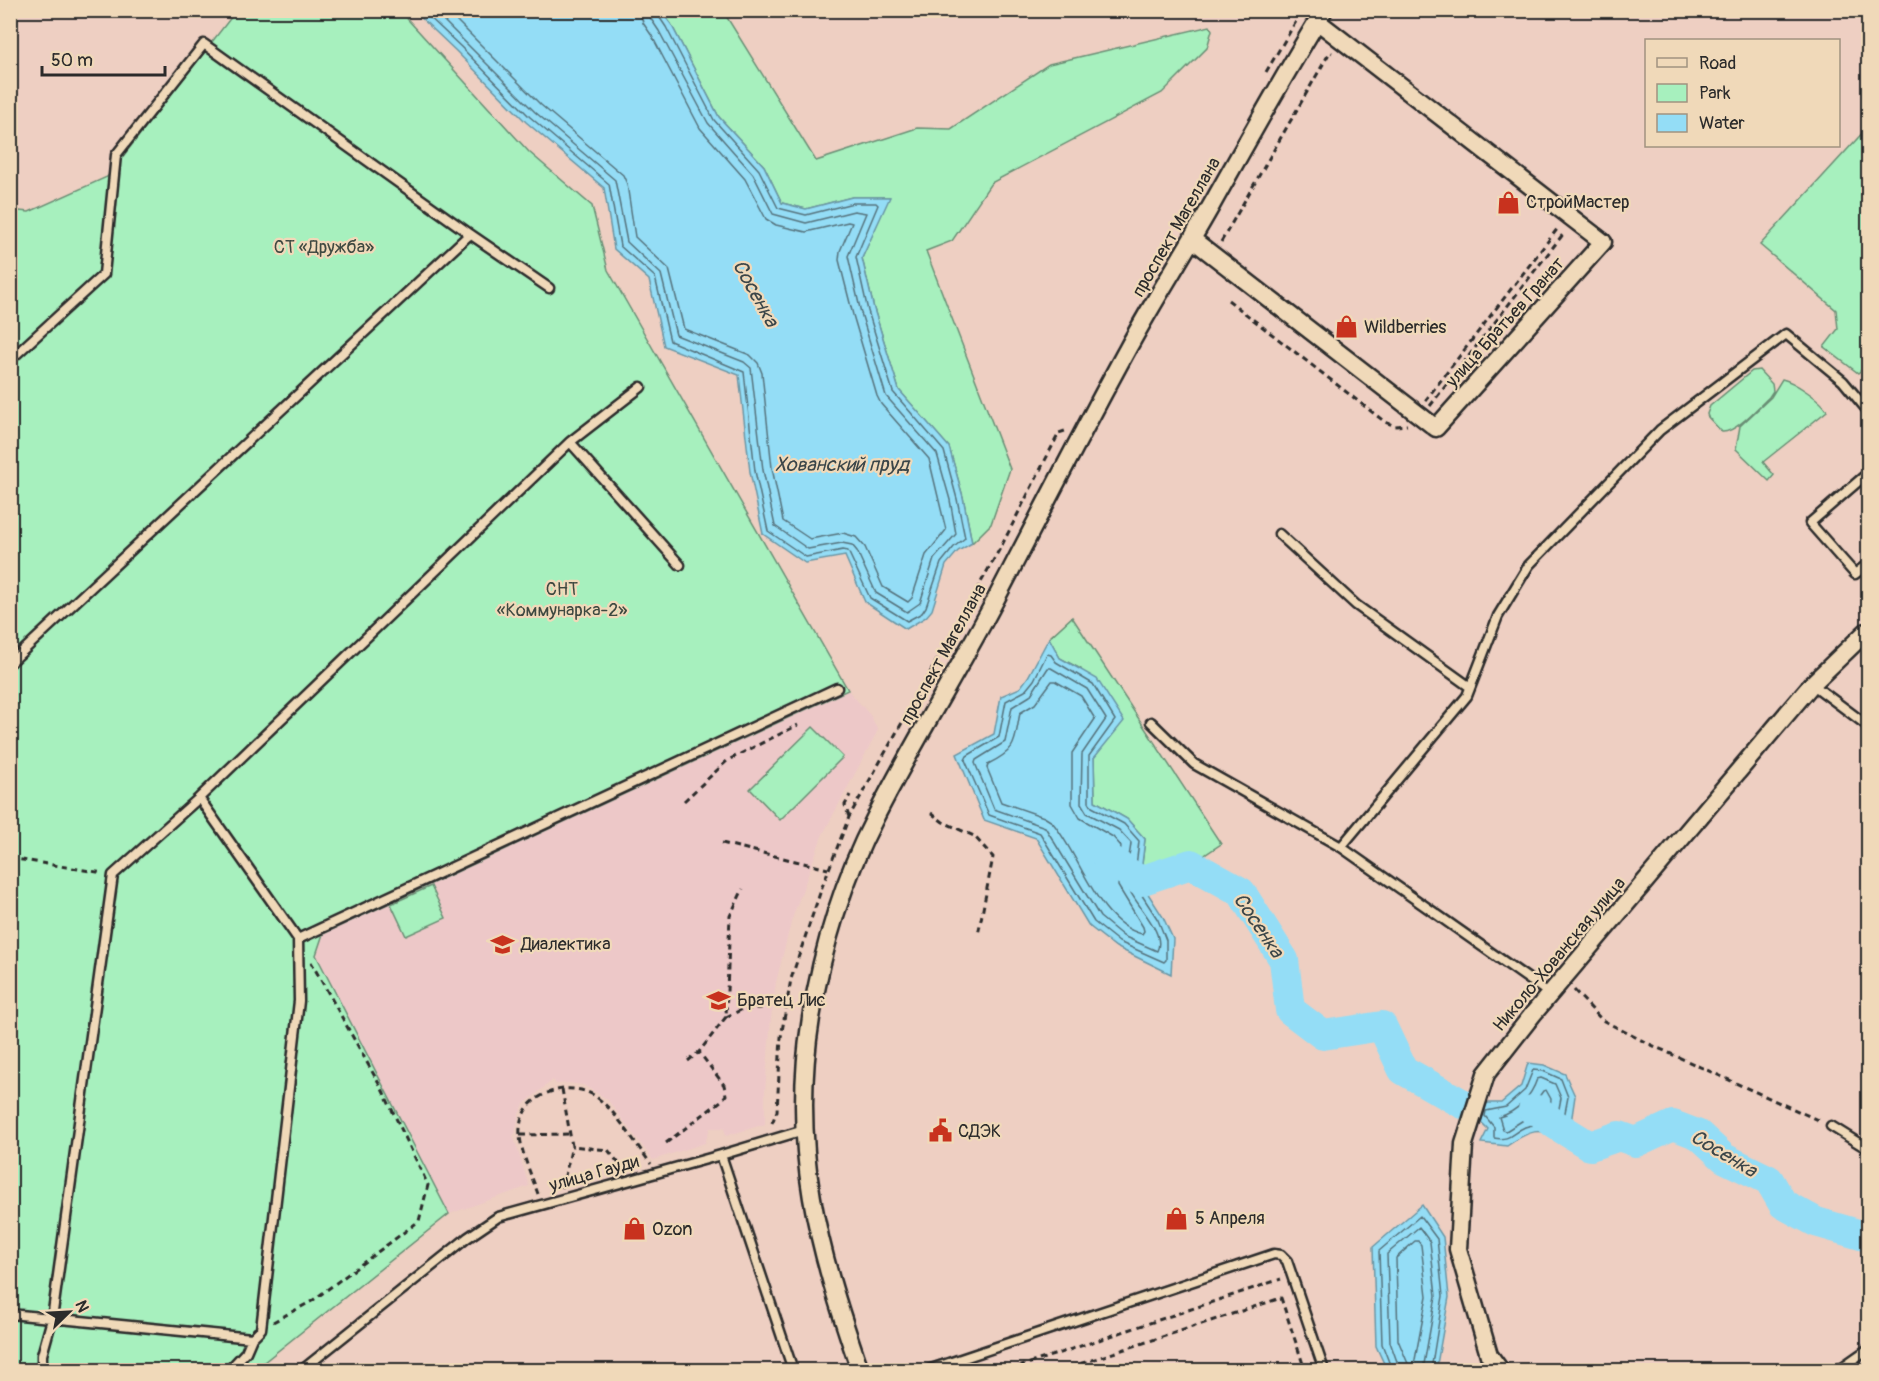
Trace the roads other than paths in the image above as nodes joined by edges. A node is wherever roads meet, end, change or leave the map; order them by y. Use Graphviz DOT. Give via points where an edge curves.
graph roads {
  1 [pos="1321,16"];
  2 [pos="470,234"];
  3 [pos="1192,239"];
  4 [pos="549,288"];
  5 [pos="10,360"];
  6 [pos="641,387"];
  7 [pos="1869,411"];
  8 [pos="570,442"];
  9 [pos="1869,473"];
  10 [pos="1279,534"];
  11 [pos="1869,564"];
  12 [pos="680,565"];
  13 [pos="1869,632"];
  14 [pos="10,663"];
  15 [pos="1812,684"];
  16 [pos="1470,687"];
  17 [pos="837,688"];
  18 [pos="1151,722"];
  19 [pos="1869,726"];
  20 [pos="199,798"];
  21 [pos="1341,847"];
  22 [pos="298,939"];
  23 [pos="1550,994"];
  24 [pos="1831,1125"];
  25 [pos="804,1130"];
  26 [pos="1869,1149"];
  27 [pos="721,1155"];
  28 [pos="10,1314"];
  29 [pos="52,1319"];
  30 [pos="252,1338"];
  31 [pos="1869,1349"];
  32 [pos="42,1371"];
  33 [pos="229,1371"];
  34 [pos="302,1371"];
  35 [pos="793,1371"];
  36 [pos="860,1371"];
  37 [pos="928,1371"];
  38 [pos="1324,1371"];
  39 [pos="1500,1371"];
  40 [pos="1838,1371"];
  1 -- 3 [label="street, проспект Магеллана"];
  1 -- 3 [label="street, улица Братьев Гранат" via="1567,221 1603,242 1436,428"];
  2 -- 4 [label="lane"];
  2 -- 5 [label="lane" via="204,45 116,154 104,274"];
  2 -- 14 [label="lane"];
  3 -- 25 [label="street, проспект Магеллана" via="1090,417 858,855 831,931 811,1017 803,1097"];
  6 -- 8 [label="lane"];
  7 -- 16 [label="lane" via="1844,381 1786,334 1660,430 1530,565 1498,616"];
  8 -- 12 [label="lane"];
  8 -- 20 [label="lane"];
  9 -- 11 [label="lane" via="1810,523 1855,574"];
  10 -- 16 [label="lane" via="1356,605"];
  13 -- 15 [label="street, Николо-Хованская улица"];
  15 -- 19 [label="lane"];
  15 -- 23 [label="street, Николо-Хованская улица"];
  16 -- 21 [label="lane" via="1467,696"];
  17 -- 22 [label="lane"];
  18 -- 21 [label="lane" via="1194,764"];
  20 -- 22 [label="lane"];
  20 -- 29 [label="lane" via="113,875"];
  21 -- 23 [label="lane"];
  22 -- 30 [label="lane" via="299,1001 261,1329"];
  23 -- 39 [label="street, Николо-Хованская улица" via="1486,1074 1464,1144 1458,1249 1489,1355"];
  24 -- 26 [label="lane"];
  25 -- 27 [label="lane, улица Гауди"];
  25 -- 36 [label="street, проспект Магеллана" via="807,1178 822,1251"];
  27 -- 34 [label="lane, улица Гауди" via="498,1217"];
  27 -- 35 [label="lane"];
  28 -- 29 [label="lane"];
  29 -- 30 [label="lane"];
  29 -- 32 [label="lane" via="42,1355"];
  30 -- 33 [label="lane" via="246,1352"];
  31 -- 40 [label="lane"];
  37 -- 38 [label="lane" via="1275,1254 1287,1261"];
}
